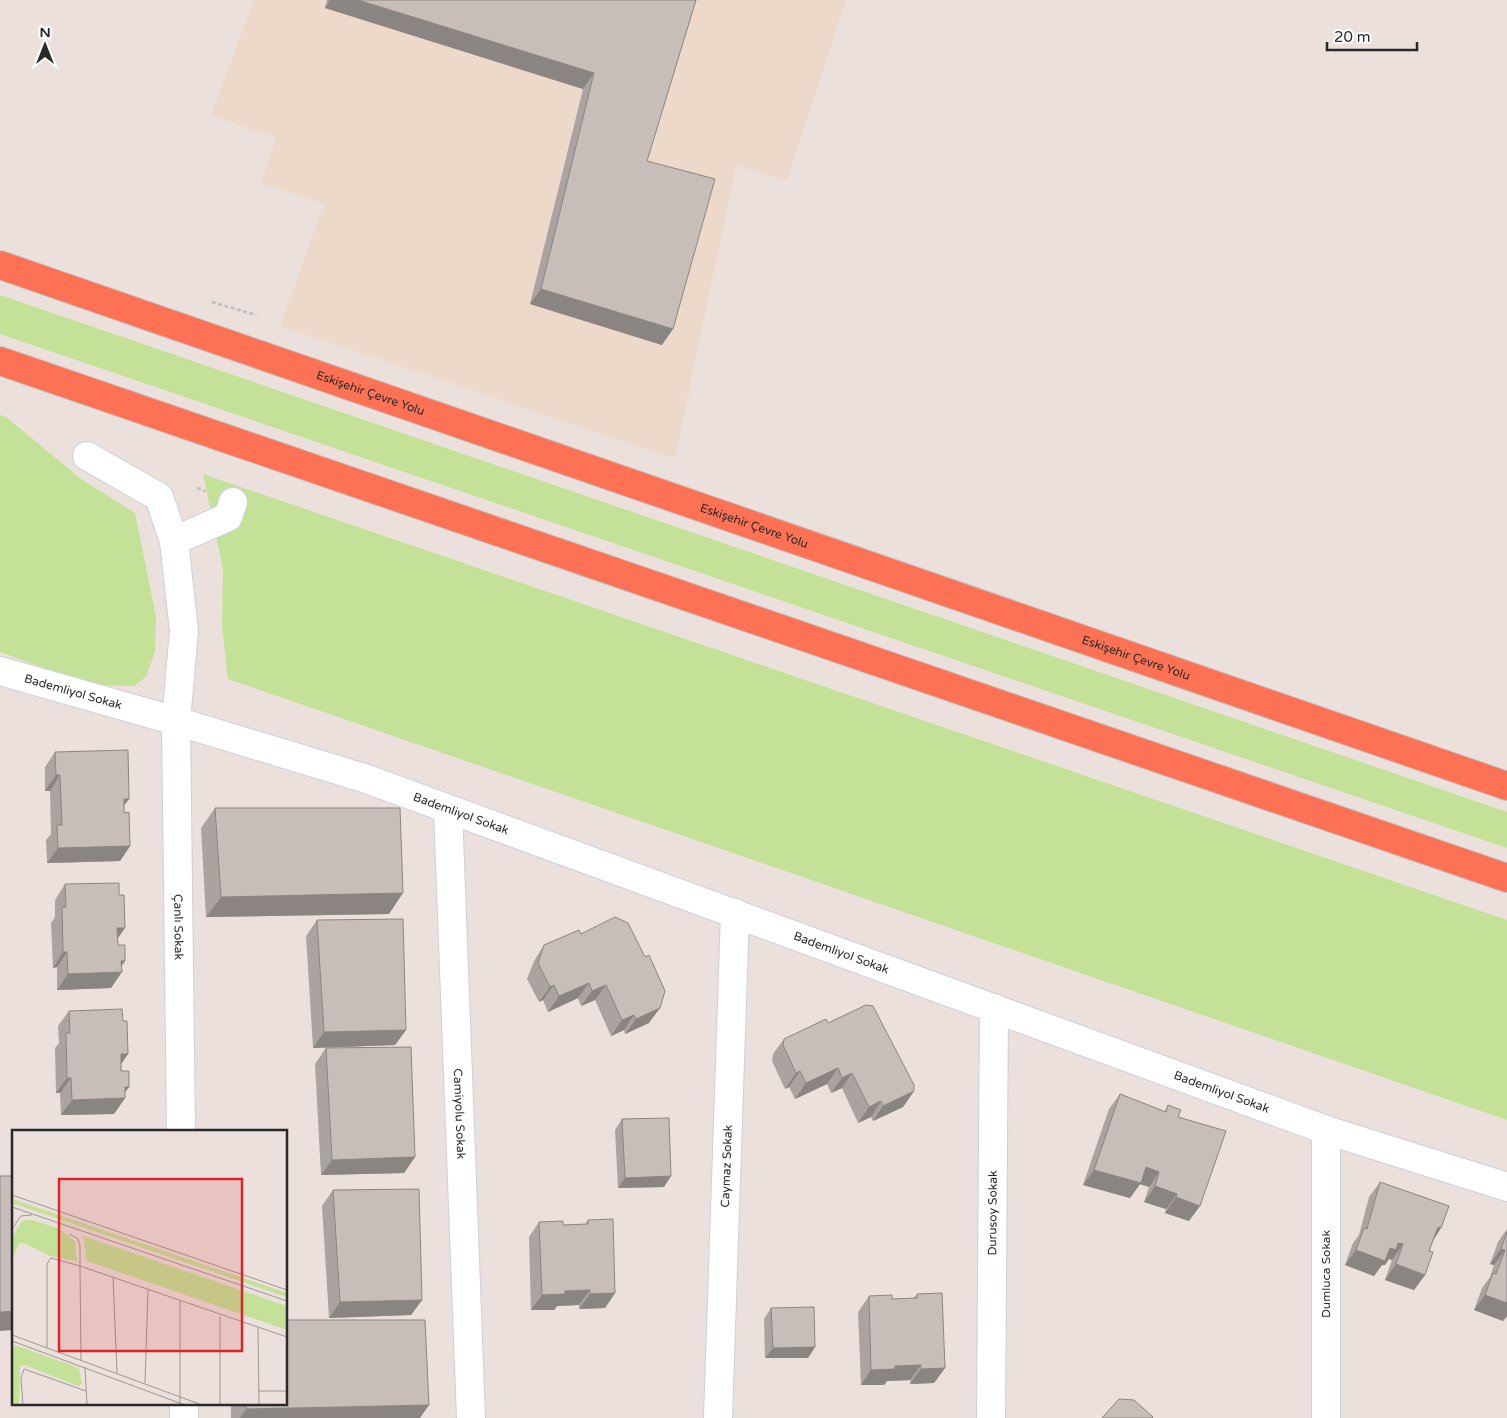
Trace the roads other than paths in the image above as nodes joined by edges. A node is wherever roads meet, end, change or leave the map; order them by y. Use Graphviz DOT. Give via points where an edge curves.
graph roads {
  1 [pos="0,265"];
  2 [pos="0,361"];
  3 [pos="87,456"];
  4 [pos="233,502"];
  5 [pos="174,542"];
  6 [pos="0,671"];
  7 [pos="176,721"];
  8 [pos="1507,786"];
  9 [pos="448,810"];
  10 [pos="1507,878"];
  11 [pos="735,912"];
  12 [pos="994,1008"];
  13 [pos="181,1130"];
  14 [pos="1326,1130"];
  15 [pos="1507,1187"];
  16 [pos="471,1418"];
  17 [pos="718,1418"];
  18 [pos="991,1418"];
  19 [pos="1326,1418"];
  1 -- 8 [label="highway, Eskişehir Çevre Yolu"];
  2 -- 10 [label="highway"];
  3 -- 5 [label="street" via="159,497"];
  4 -- 5 [label="street" via="228,517"];
  5 -- 7 [label="street" via="184,631"];
  6 -- 7 [label="street, Bademliyol Sokak"];
  7 -- 9 [label="street, Bademliyol Sokak" via="364,778"];
  7 -- 13 [label="street, Çanlı Sokak"];
  9 -- 11 [label="street, Bademliyol Sokak"];
  9 -- 16 [label="street, Camiyolu Sokak"];
  11 -- 12 [label="street, Bademliyol Sokak"];
  11 -- 17 [label="street, Caymaz Sokak"];
  12 -- 14 [label="street, Bademliyol Sokak"];
  12 -- 18 [label="street, Durusoy Sokak"];
  14 -- 15 [label="street, Bademliyol Sokak"];
  14 -- 19 [label="street, Dumluca Sokak"];
}
